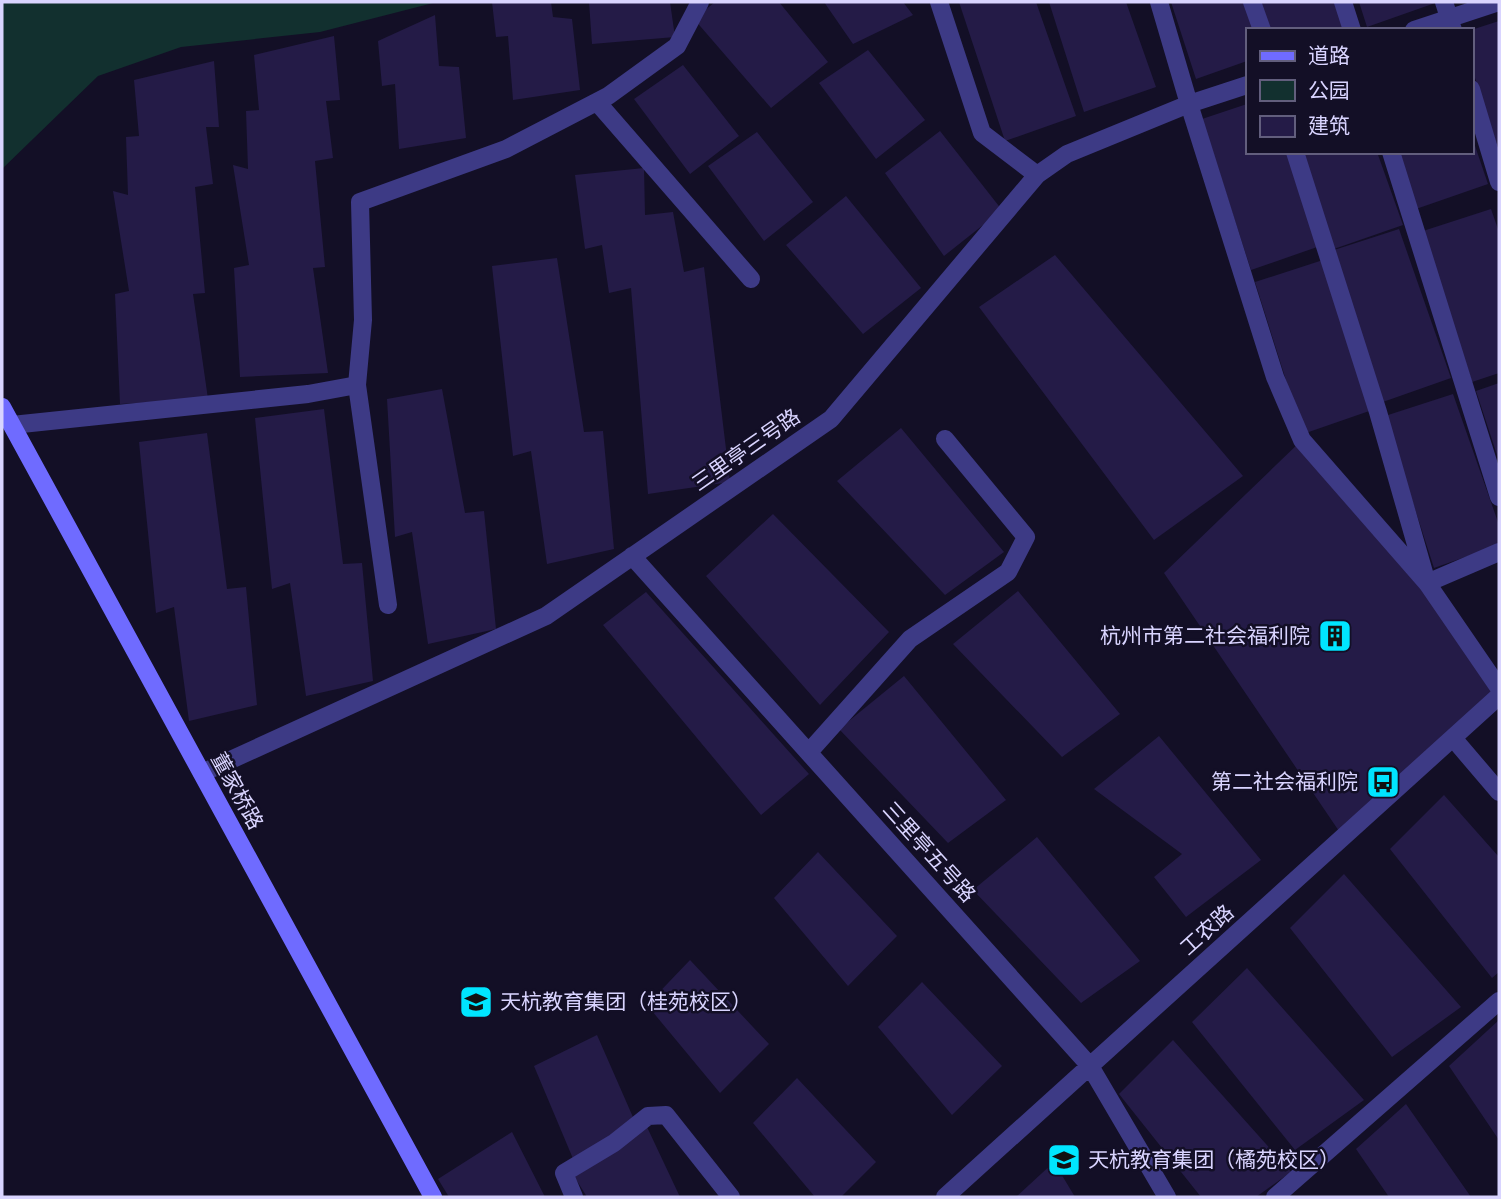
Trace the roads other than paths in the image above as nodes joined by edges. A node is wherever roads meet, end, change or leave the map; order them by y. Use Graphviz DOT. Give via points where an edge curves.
graph roads {
  1 [pos="700,2"];
  2 [pos="939,2"];
  3 [pos="1159,2"];
  4 [pos="1252,2"];
  5 [pos="1343,2"];
  6 [pos="1499,2"];
  7 [pos="1449,17"];
  8 [pos="1261,28"];
  9 [pos="1351,28"];
  10 [pos="1419,28"];
  11 [pos="1246,85"];
  12 [pos="1473,96"];
  13 [pos="597,102"];
  14 [pos="1189,104"];
  15 [pos="1296,154"];
  16 [pos="1392,154"];
  17 [pos="1037,176"];
  18 [pos="1499,182"];
  19 [pos="751,279"];
  20 [pos="357,385"];
  21 [pos="2,407"];
  22 [pos="12,425"];
  23 [pos="944,439"];
  24 [pos="1499,497"];
  25 [pos="1499,552"];
  26 [pos="632,556"];
  27 [pos="1427,583"];
  28 [pos="388,605"];
  29 [pos="1499,688"];
  30 [pos="1499,696"];
  31 [pos="1453,738"];
  32 [pos="809,752"];
  33 [pos="202,773"];
  34 [pos="1499,792"];
  35 [pos="1499,1001"];
  36 [pos="1090,1066"];
  37 [pos="433,1197"];
  38 [pos="574,1197"];
  39 [pos="732,1197"];
  40 [pos="945,1197"];
  41 [pos="1167,1197"];
  42 [pos="1275,1197"];
  1 -- 13 [label="street" via="677,46"];
  2 -- 17 [label="street" via="982,133"];
  3 -- 14 [label="street"];
  4 -- 8 [label="street"];
  5 -- 9 [label="street"];
  6 -- 7 [label="street"];
  7 -- 10 [label="street"];
  11 -- 14 [label="street, 三里亭三号路"];
  12 -- 18 [label="street"];
  13 -- 19 [label="street"];
  13 -- 20 [label="street" via="506,149 360,202 363,320"];
  14 -- 17 [label="street, 三里亭三号路" via="1067,154"];
  14 -- 27 [label="street" via="1275,377 1302,440"];
  15 -- 27 [label="street"];
  16 -- 24 [label="street"];
  17 -- 26 [label="street, 三里亭三号路" via="831,419"];
  20 -- 22 [label="street"];
  20 -- 28 [label="street"];
  21 -- 22 [label="street, 董家桥路"];
  22 -- 33 [label="street, 董家桥路"];
  23 -- 32 [label="street" via="1026,537 1008,572 910,639"];
  25 -- 27 [label="street"];
  26 -- 32 [label="street, 三里亭五号路"];
  26 -- 33 [label="street, 三里亭三号路" via="546,615"];
  27 -- 29 [label="street"];
  30 -- 31 [label="street, 工农路"];
  31 -- 34 [label="street"];
  31 -- 36 [label="street, 工农路"];
  32 -- 36 [label="street, 三里亭五号路"];
  33 -- 37 [label="street, 董家桥路"];
  35 -- 42 [label="street"];
  36 -- 40 [label="street, 工农路"];
  36 -- 41 [label="street, 三里亭五号路"];
  38 -- 39 [label="street" via="564,1173 648,1116 666,1115"];
}
